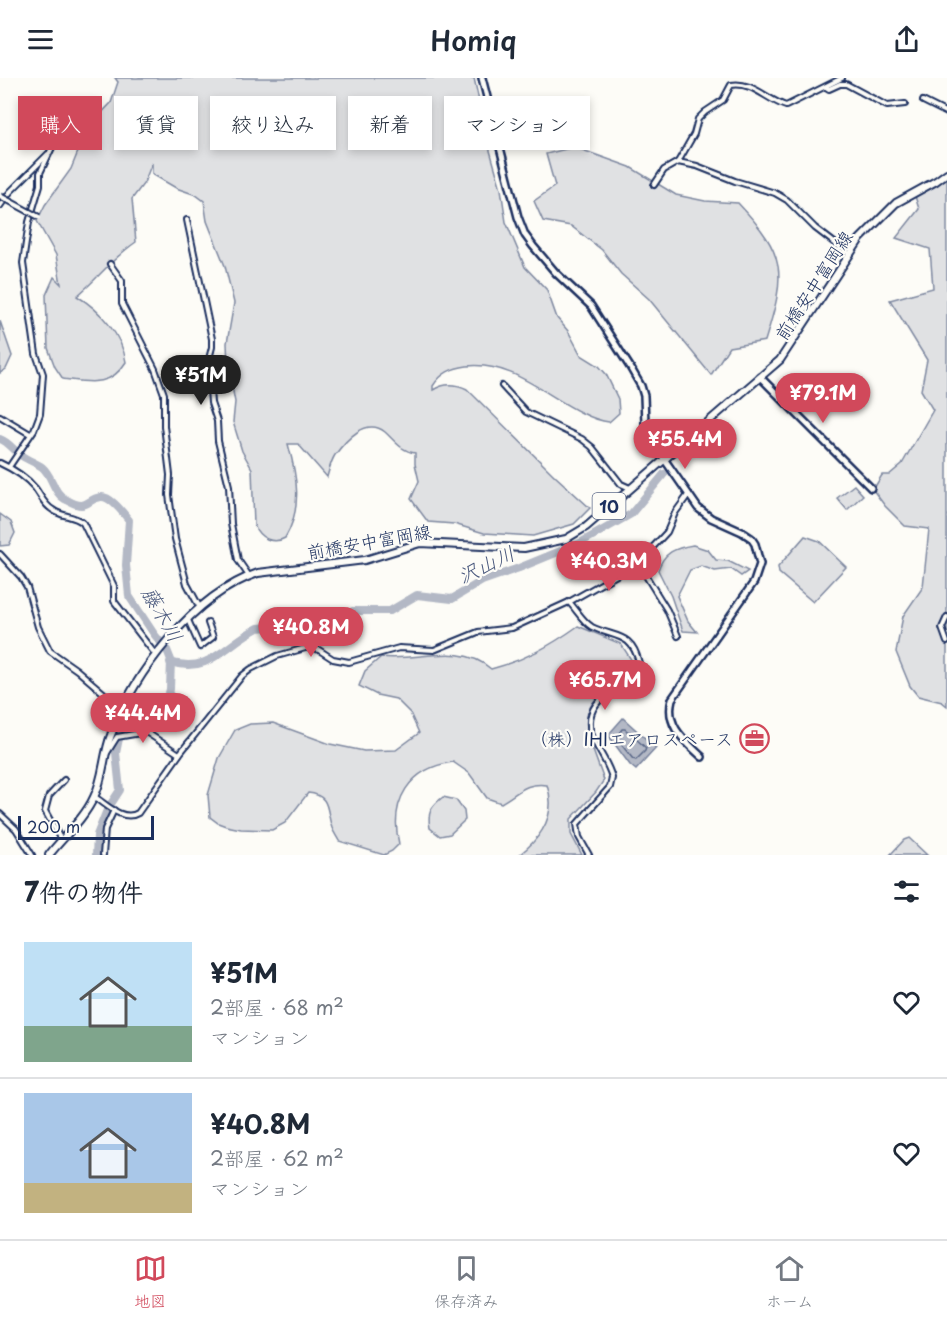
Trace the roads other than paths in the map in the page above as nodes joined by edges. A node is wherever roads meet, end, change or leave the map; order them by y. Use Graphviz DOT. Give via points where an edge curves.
graph roads {
  1 [pos="482,78"];
  2 [pos="842,78"];
  3 [pos="826,87"];
  4 [pos="923,101"];
  5 [pos="905,104"];
  6 [pos="947,113"];
  7 [pos="52,150"];
  8 [pos="52,150"];
  9 [pos="678,162"];
  10 [pos="946,176"];
  11 [pos="654,184"];
  12 [pos="0,196"];
  13 [pos="0,206"];
  14 [pos="39,217"];
  15 [pos="187,220"];
  16 [pos="849,254"];
  17 [pos="110,264"];
  18 [pos="760,377"];
  19 [pos="502,386"];
  20 [pos="0,416"];
  21 [pos="30,435"];
  22 [pos="664,458"];
  23 [pos="0,463"];
  24 [pos="9,467"];
  25 [pos="630,488"];
  26 [pos="871,488"];
  27 [pos="688,495"];
  28 [pos="0,554"];
  29 [pos="638,563"];
  30 [pos="249,576"];
  31 [pos="569,602"];
  32 [pos="200,608"];
  33 [pos="947,617"];
  34 [pos="187,619"];
  35 [pos="208,623"];
  36 [pos="678,636"];
  37 [pos="947,642"];
  38 [pos="156,653"];
  39 [pos="123,710"];
  40 [pos="107,754"];
  41 [pos="179,754"];
  42 [pos="702,757"];
  43 [pos="64,780"];
  44 [pos="95,797"];
  45 [pos="113,810"];
  46 [pos="0,814"];
  47 [pos="61,840"];
  48 [pos="32,855"];
  49 [pos="49,855"];
  50 [pos="103,855"];
  51 [pos="589,855"];
  1 -- 22 [label="street" via="525,235 556,273 591,306 630,367 641,386 647,431"];
  2 -- 3 [label="street"];
  3 -- 5 [label="street" via="846,84 887,106"];
  3 -- 9 [label="street" via="786,106 750,86 731,85 723,100 698,119"];
  4 -- 6 [label="street"];
  7 -- 13 [label="street"];
  8 -- 21 [label="street" via="40,173 24,256 36,354 43,374 38,422"];
  9 -- 11 [label="street" via="664,170"];
  9 -- 16 [label="street" via="775,193"];
  10 -- 16 [label="main road, 前橋安中富岡線 / 10" via="885,211"];
  12 -- 14 [label="street, bridge"];
  15 -- 30 [label="street" via="212,339 208,363 211,403 230,486 231,524 238,560"];
  16 -- 18 [label="main road, 前橋安中富岡線 / 10" via="786,354"];
  17 -- 32 [label="street" via="122,282 122,304 164,394 169,495 176,539 187,584"];
  18 -- 22 [label="main road, 前橋安中富岡線 / 10"];
  18 -- 26 [label="street"];
  19 -- 25 [label="street" via="526,412 582,439 621,484"];
  20 -- 21 [label="street"];
  21 -- 24 [label="street"];
  22 -- 25 [label="main road, 前橋安中富岡線 / 10"];
  22 -- 27 [label="street"];
  23 -- 24 [label="street"];
  24 -- 38 [label="street" via="35,488 54,512 83,523 114,586 114,601"];
  25 -- 30 [label="main road, 前橋安中富岡線 / 10" via="586,527 558,541 524,548 420,543 365,560"];
  27 -- 29 [label="street" via="667,532"];
  27 -- 42 [label="street" via="711,518 751,538 760,564 754,582 672,699 670,715 675,729"];
  28 -- 39 [label="street" via="21,577 50,651"];
  29 -- 31 [label="street"];
  29 -- 36 [label="street"];
  30 -- 32 [label="main road, 前橋安中富岡線 / 10"];
  31 -- 41 [label="street" via="512,628 478,632 434,650 399,648 349,662 333,659 313,647 277,656 242,676"];
  31 -- 51 [label="street" via="591,627 626,640 639,663 597,703 590,721 595,743 612,778 610,787 577,824"];
  32 -- 34 [label="main road, 前橋安中富岡線 / 10"];
  33 -- 37 [label="street" via="942,628"];
  34 -- 35 [label="street" via="200,647 213,637"];
  34 -- 38 [label="main road, 前橋安中富岡線 / 10"];
  38 -- 39 [label="main road, 10"];
  39 -- 40 [label="main road, 10"];
  40 -- 41 [label="street" via="117,737 147,732"];
  40 -- 44 [label="main road, 10"];
  41 -- 45 [label="street" via="138,813 128,816"];
  43 -- 47 [label="street" via="49,796 45,811"];
  44 -- 45 [label="street"];
  44 -- 47 [label="main road, 10"];
  45 -- 50 [label="street" via="105,829"];
  46 -- 48 [label="street" via="16,829"];
  47 -- 49 [label="main road, 10"];
}
